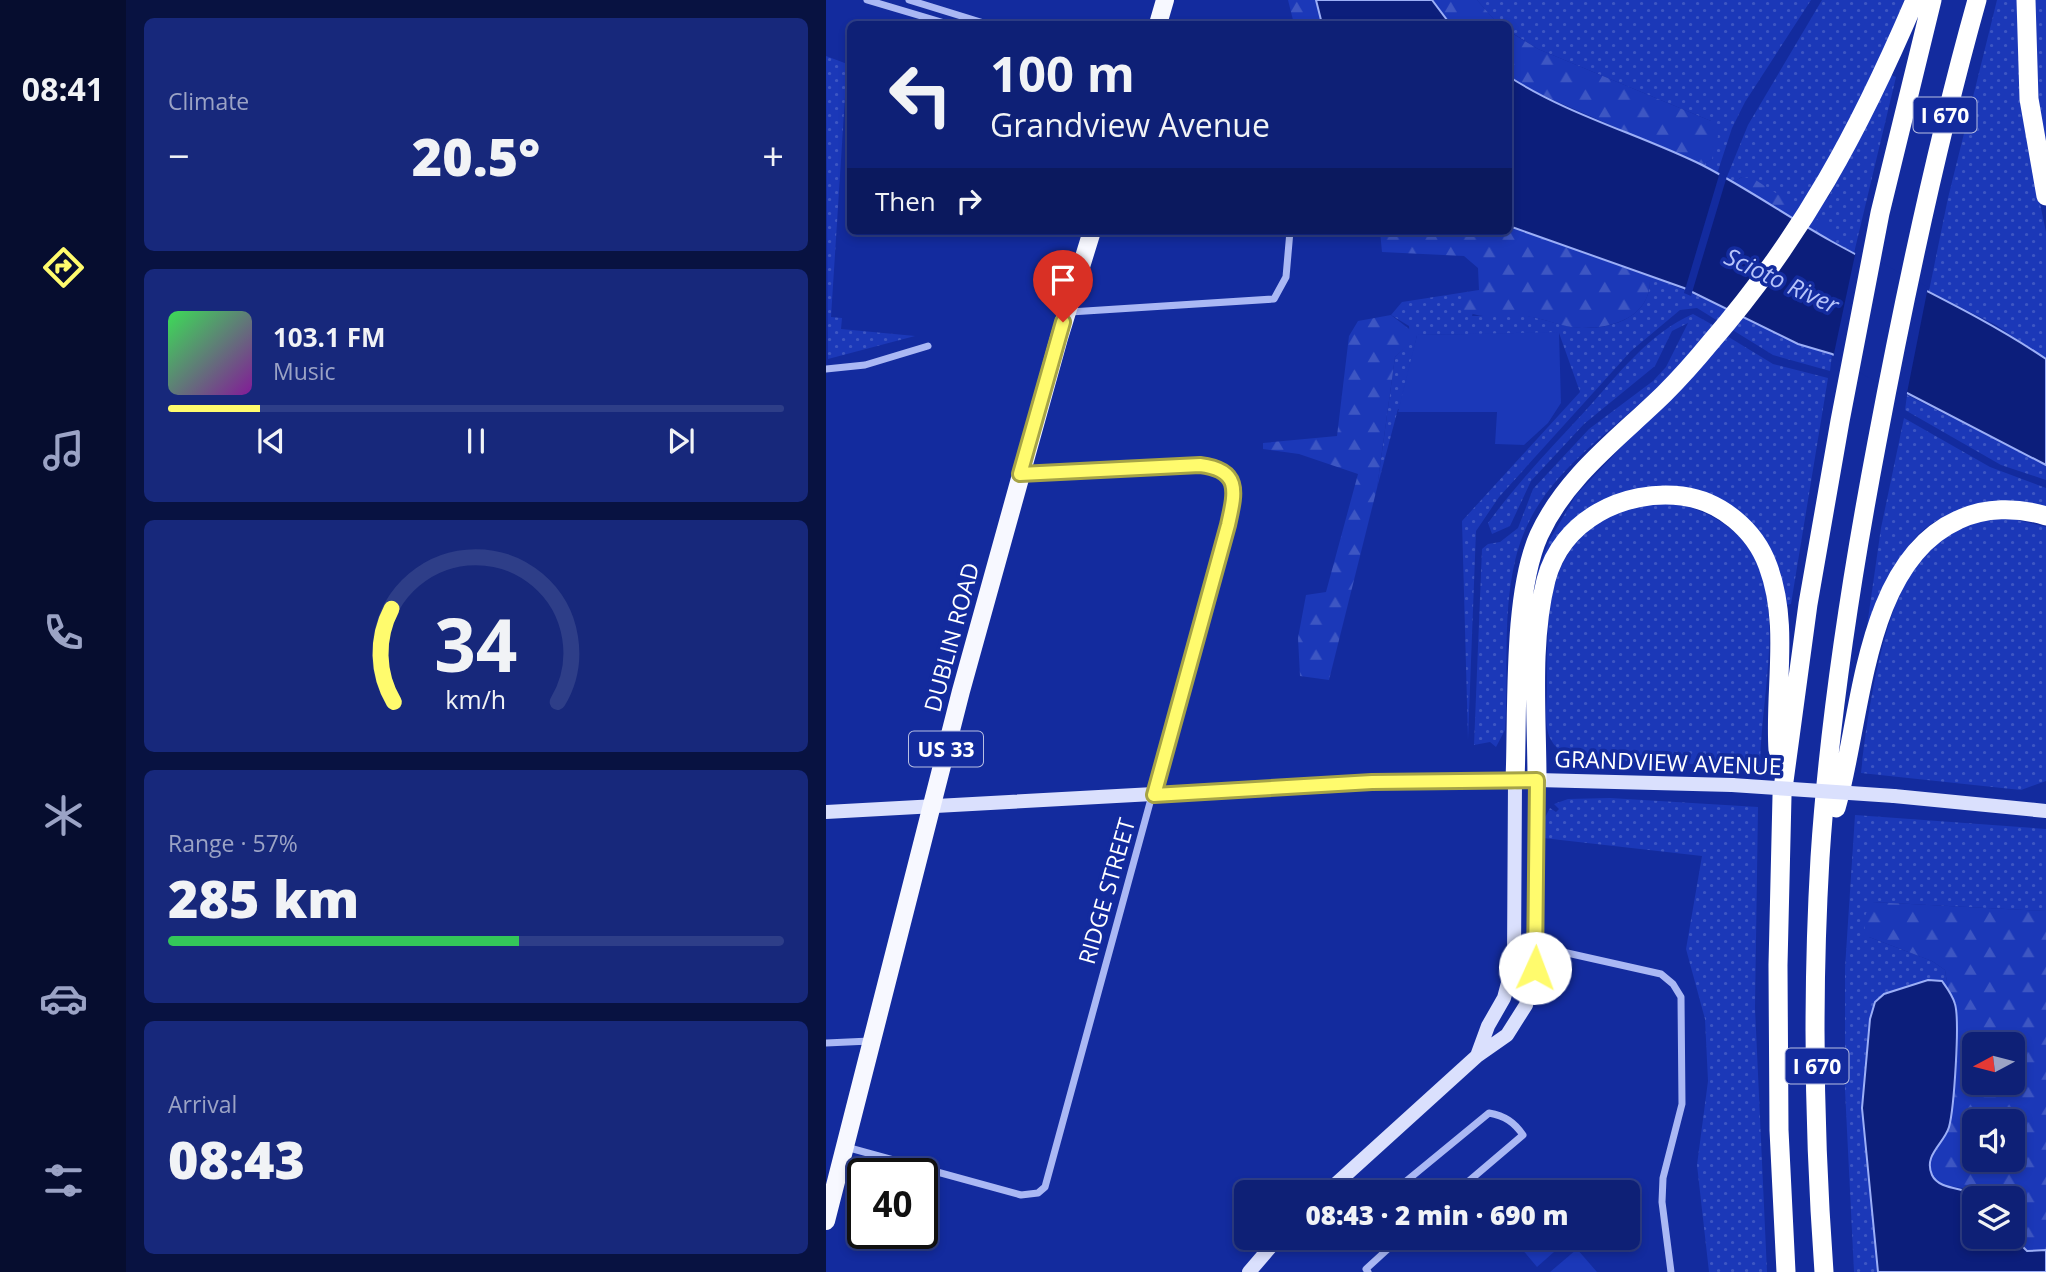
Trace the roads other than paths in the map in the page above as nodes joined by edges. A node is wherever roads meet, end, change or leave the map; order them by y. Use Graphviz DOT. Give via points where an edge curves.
graph roads {
  1 [pos="867,0"];
  2 [pos="909,0"];
  3 [pos="1166,0"];
  4 [pos="1915,0"];
  5 [pos="1932,0"];
  6 [pos="1976,0"];
  7 [pos="2026,0"];
  8 [pos="879,2"];
  9 [pos="939,21"];
  10 [pos="977,21"];
  11 [pos="1159,21"];
  12 [pos="2046,196"];
  13 [pos="1091,235"];
  14 [pos="1290,235"];
  15 [pos="1066,312"];
  16 [pos="928,346"];
  17 [pos="826,369"];
  18 [pos="1020,474"];
  19 [pos="2046,516"];
  20 [pos="1515,780"];
  21 [pos="1537,780"];
  22 [pos="1154,795"];
  23 [pos="1782,796"];
  24 [pos="931,807"];
  25 [pos="2046,811"];
  26 [pos="826,812"];
  27 [pos="1820,861"];
  28 [pos="1536,946"];
  29 [pos="871,1041"];
  30 [pos="826,1043"];
  31 [pos="1477,1056"];
  32 [pos="844,1146"];
  33 [pos="1343,1180"];
  34 [pos="1408,1180"];
  35 [pos="1470,1180"];
  36 [pos="826,1221"];
  37 [pos="1268,1250"];
  38 [pos="1387,1250"];
  39 [pos="1249,1272"];
  40 [pos="1368,1272"];
  41 [pos="1671,1272"];
  42 [pos="1786,1272"];
  43 [pos="1824,1272"];
  1 -- 8 [label="street"];
  2 -- 10 [label="street"];
  3 -- 11 [label="main road"];
  4 -- 20 [label="highway" via="1877,90 1822,193 1770,268 1665,393 1561,495 1539,535 1528,566 1522,610"];
  5 -- 23 [label="highway, I 670" via="1880,213 1840,421 1804,630"];
  6 -- 27 [label="highway, I 670" via="1945,115 1877,440 1847,612"];
  7 -- 12 [label="highway" via="2029,99"];
  8 -- 9 [label="street"];
  13 -- 15 [label="main road, DUBLIN ROAD / US 33"];
  14 -- 15 [label="street" via="1286,277 1274,299"];
  15 -- 18 [label="main road, DUBLIN ROAD / US 33"];
  16 -- 17 [label="street" via="865,365"];
  18 -- 22 [label="street, RIDGE STREET" via="1200,465 1216,467 1230,476 1231,513"];
  18 -- 24 [label="main road, DUBLIN ROAD / US 33"];
  19 -- 27 [label="highway" via="2000,509 1968,515 1924,541 1906,563 1891,591 1873,649 1843,786"];
  20 -- 21 [label="main road, GRANDVIEW AVENUE"];
  20 -- 22 [label="main road, GRANDVIEW AVENUE" via="1372,782"];
  20 -- 31 [label="main road" via="1514,960 1508,987"];
  21 -- 23 [label="highway" via="1538,644 1546,579 1554,561 1592,515 1627,500 1670,495 1711,504 1729,515 1758,543 1768,564 1779,606 1777,724"];
  21 -- 25 [label="main road, GRANDVIEW AVENUE, bridge" via="1732,785"];
  21 -- 28 [label="main road"];
  22 -- 24 [label="main road, GRANDVIEW AVENUE"];
  22 -- 32 [label="street, RIDGE STREET" via="1048,1179 1038,1194 1021,1195"];
  23 -- 42 [label="highway, I 670" via="1779,1130"];
  24 -- 26 [label="main road, GRANDVIEW AVENUE"];
  24 -- 29 [label="main road, DUBLIN ROAD / US 33"];
  27 -- 43 [label="highway, I 670" via="1817,1033"];
  28 -- 31 [label="main road" via="1531,987 1517,1021 1507,1035"];
  28 -- 41 [label="street" via="1661,974 1681,997 1682,1104 1663,1178 1662,1202"];
  29 -- 30 [label="street"];
  29 -- 32 [label="main road, DUBLIN ROAD / US 33"];
  31 -- 33 [label="main road"];
  32 -- 36 [label="main road, DUBLIN ROAD / US 33"];
  34 -- 35 [label="street" via="1489,1113 1504,1116 1523,1135"];
  37 -- 39 [label="main road"];
  38 -- 40 [label="street"];
}
